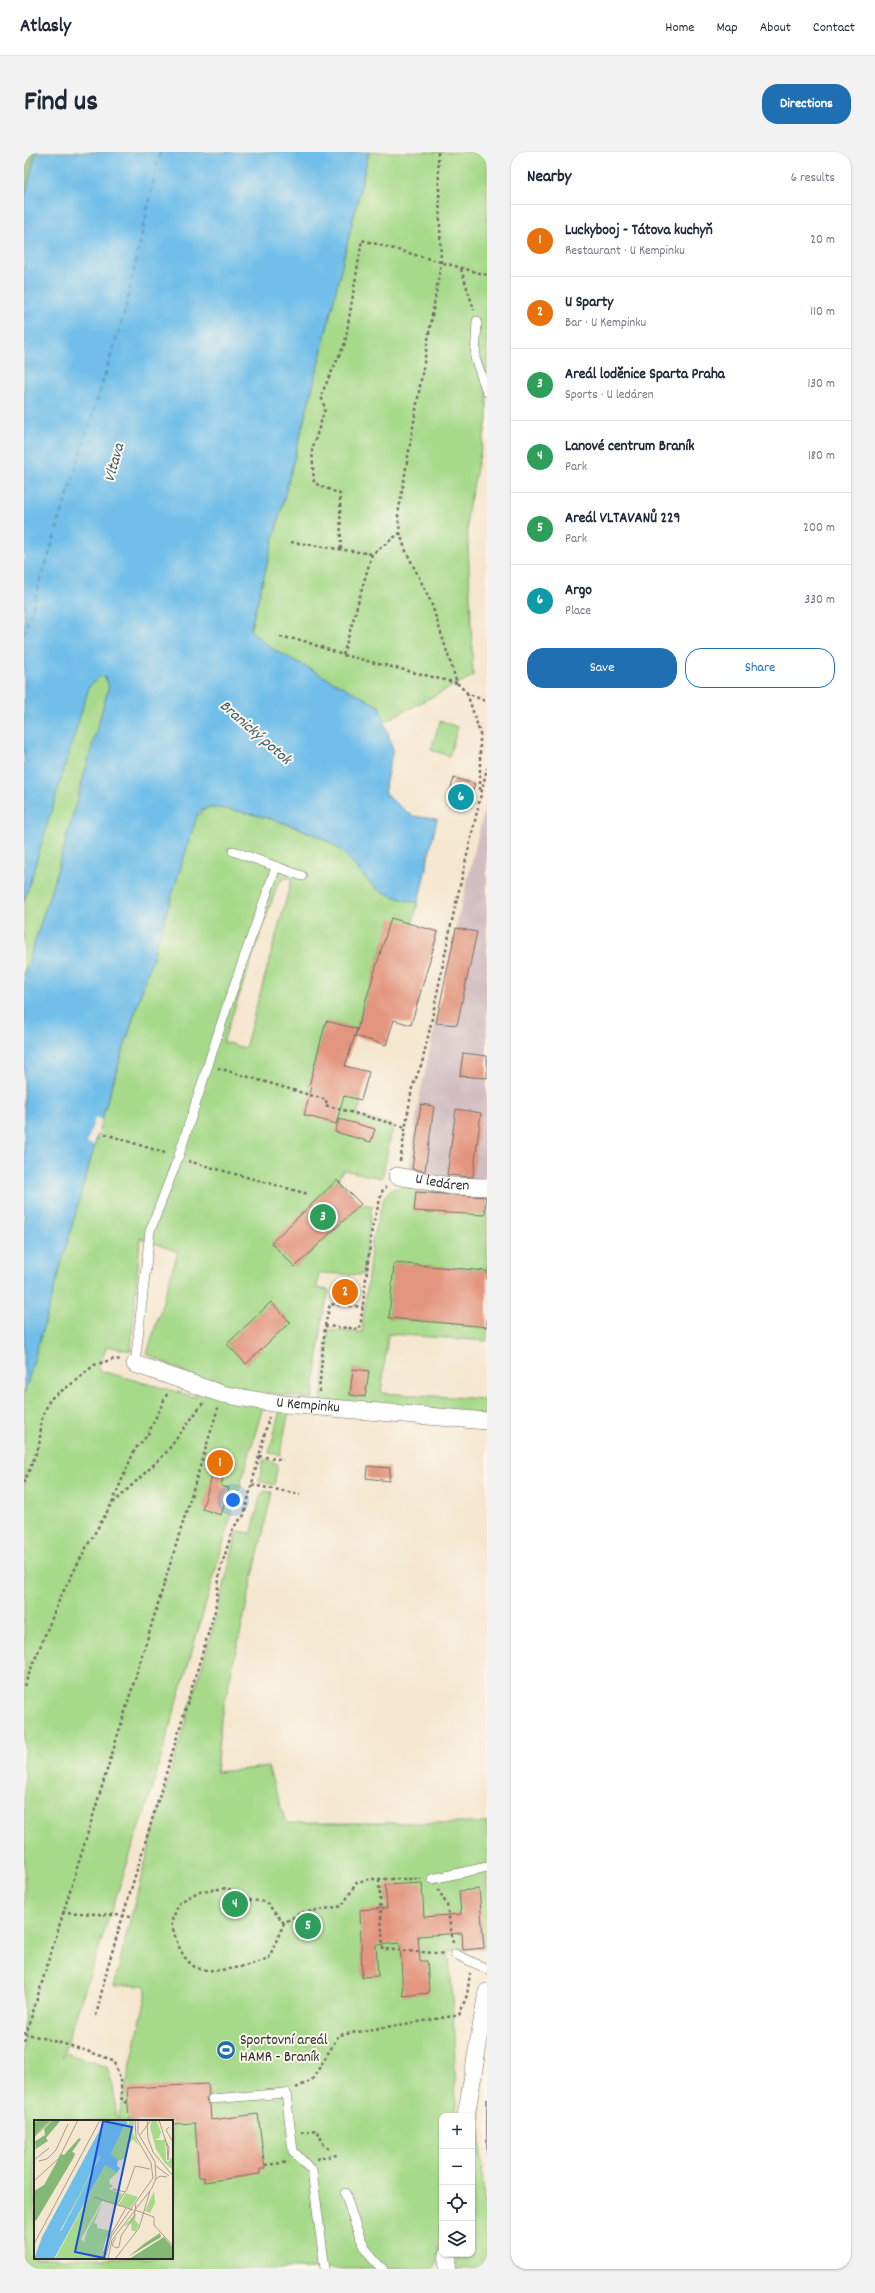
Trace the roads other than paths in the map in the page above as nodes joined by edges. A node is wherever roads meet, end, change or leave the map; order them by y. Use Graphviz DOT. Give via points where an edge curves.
graph roads {
  1 [pos="477,321"];
  2 [pos="487,392"];
  3 [pos="233,851"];
  4 [pos="276,867"];
  5 [pos="302,876"];
  6 [pos="397,1176"];
  7 [pos="487,1187"];
  8 [pos="135,1364"];
  9 [pos="487,1421"];
  10 [pos="487,1867"];
  11 [pos="432,1879"];
  12 [pos="455,1954"];
  13 [pos="487,1970"];
  14 [pos="487,1992"];
  15 [pos="212,2098"];
  16 [pos="467,2113"];
  17 [pos="345,2193"];
  18 [pos="325,2269"];
  19 [pos="383,2269"];
  1 -- 2 [label="lane" via="475,358"];
  3 -- 4 [label="lane"];
  4 -- 5 [label="lane"];
  4 -- 8 [label="lane" via="228,1003 178,1158 150,1231"];
  6 -- 7 [label="street, U ledáren" via="451,1186"];
  8 -- 9 [label="street, U Kempinku" via="217,1393 272,1403"];
  10 -- 11 [label="lane"];
  12 -- 13 [label="lane"];
  14 -- 16 [label="street"];
  15 -- 18 [label="lane" via="286,2093 293,2151 312,2171"];
  17 -- 19 [label="lane" via="360,2240"];
}
